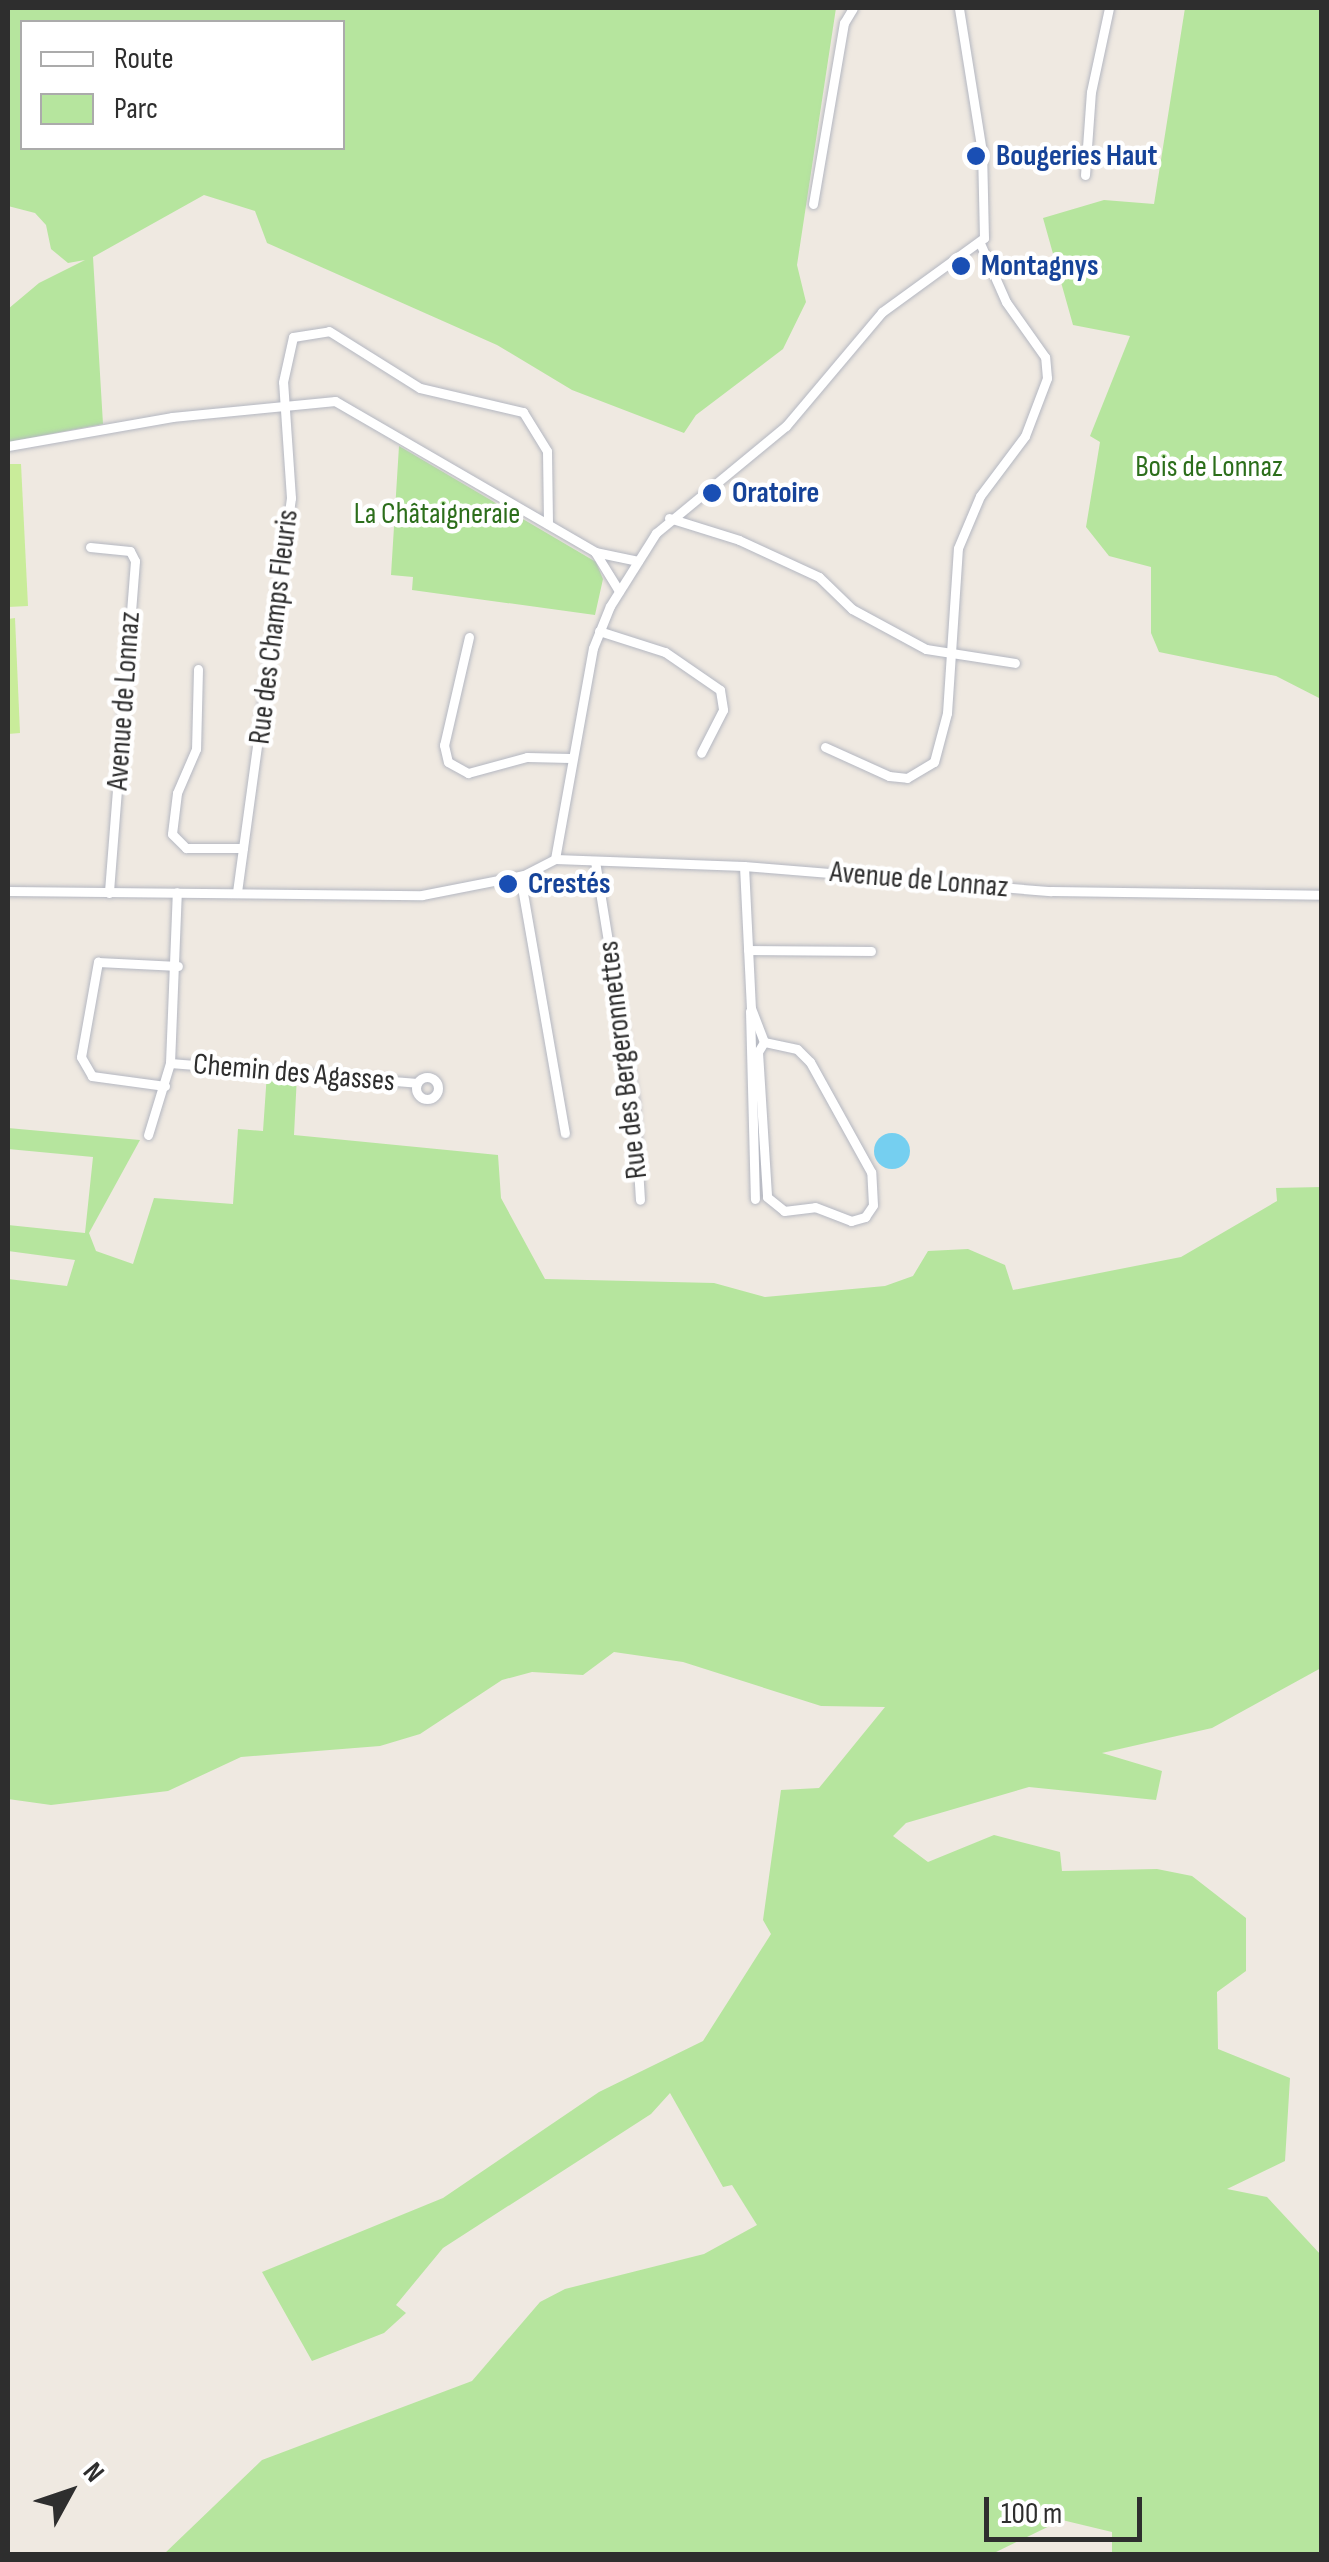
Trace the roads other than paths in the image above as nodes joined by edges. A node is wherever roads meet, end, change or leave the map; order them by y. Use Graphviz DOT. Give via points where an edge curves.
graph roads {
  1 [pos="853,8"];
  2 [pos="958,8"];
  3 [pos="1109,8"];
  4 [pos="1085,176"];
  5 [pos="812,204"];
  6 [pos="980,243"];
  7 [pos="284,405"];
  8 [pos="8,446"];
  9 [pos="670,518"];
  10 [pos="548,524"];
  11 [pos="90,548"];
  12 [pos="596,552"];
  13 [pos="638,561"];
  14 [pos="619,591"];
  15 [pos="599,630"];
  16 [pos="468,636"];
  17 [pos="952,656"];
  18 [pos="1015,663"];
  19 [pos="198,669"];
  20 [pos="825,747"];
  21 [pos="702,752"];
  22 [pos="570,758"];
  23 [pos="243,848"];
  24 [pos="555,859"];
  25 [pos="596,861"];
  26 [pos="744,866"];
  27 [pos="520,876"];
  28 [pos="8,892"];
  29 [pos="176,892"];
  30 [pos="237,892"];
  31 [pos="110,893"];
  32 [pos="1322,895"];
  33 [pos="748,950"];
  34 [pos="871,951"];
  35 [pos="178,966"];
  36 [pos="751,1008"];
  37 [pos="764,1042"];
  38 [pos="170,1063"];
  39 [pos="416,1083"];
  40 [pos="165,1086"];
  41 [pos="565,1133"];
  42 [pos="148,1135"];
  43 [pos="640,1200"];
  44 [pos="756,1200"];
  1 -- 5 [label="street" via="844,23"];
  2 -- 6 [label="street" via="982,152 988,223"];
  3 -- 4 [label="street" via="1091,92"];
  6 -- 9 [label="street" via="882,312 786,426"];
  6 -- 17 [label="street" via="1006,302 1045,358 1048,378 1025,436 980,496 958,548"];
  7 -- 8 [label="street"];
  7 -- 10 [label="street" via="346,404"];
  7 -- 10 [label="street, Rue des Champs Fleuris" via="287,347 298,333 315,329 344,338 428,391 515,407 544,442"];
  7 -- 23 [label="street, Rue des Champs Fleuris" via="291,498"];
  9 -- 13 [label="street"];
  9 -- 17 [label="street" via="792,563 818,576 852,608"];
  10 -- 12 [label="street"];
  11 -- 31 [label="street, Avenue de Lonnaz" via="130,551 135,561"];
  12 -- 13 [label="street"];
  12 -- 14 [label="street"];
  13 -- 14 [label="street"];
  14 -- 15 [label="street"];
  15 -- 21 [label="street" via="665,652 720,690 723,710"];
  15 -- 22 [label="street"];
  16 -- 22 [label="street" via="444,745 448,762 468,773 527,757"];
  17 -- 18 [label="street"];
  17 -- 20 [label="street" via="947,713 929,770 889,776"];
  19 -- 23 [label="street, Rue des Champs Fleuris" via="196,749 179,787 172,834 186,848"];
  22 -- 24 [label="street"];
  23 -- 30 [label="street, Rue des Champs Fleuris"];
  24 -- 25 [label="street, Avenue de Lonnaz"];
  24 -- 27 [label="street, Avenue de Lonnaz"];
  25 -- 26 [label="street, Avenue de Lonnaz"];
  25 -- 43 [label="street, Rue des Bergeronnettes" via="634,1102"];
  26 -- 32 [label="street, Avenue de Lonnaz" via="1051,891"];
  26 -- 33 [label="street"];
  27 -- 30 [label="street, Avenue de Lonnaz" via="415,895"];
  27 -- 41 [label="street"];
  28 -- 31 [label="street, Avenue de Lonnaz"];
  29 -- 30 [label="street, Avenue de Lonnaz"];
  29 -- 31 [label="street, Avenue de Lonnaz"];
  29 -- 35 [label="street, Chemin des Agasses"];
  33 -- 34 [label="street"];
  33 -- 36 [label="street"];
  35 -- 38 [label="street, Chemin des Agasses"];
  35 -- 40 [label="street, Chemin des Agasses" via="98,962 81,1058 92,1076"];
  36 -- 37 [label="street"];
  36 -- 44 [label="street"];
  37 -- 37 [label="street" via="758,1052 770,1203 784,1211 815,1207 850,1220 865,1218 873,1205 870,1172 810,1062 797,1049"];
  38 -- 39 [label="street, Chemin des Agasses"];
  38 -- 40 [label="street, Chemin des Agasses"];
  40 -- 42 [label="street, Chemin des Agasses"];
}
